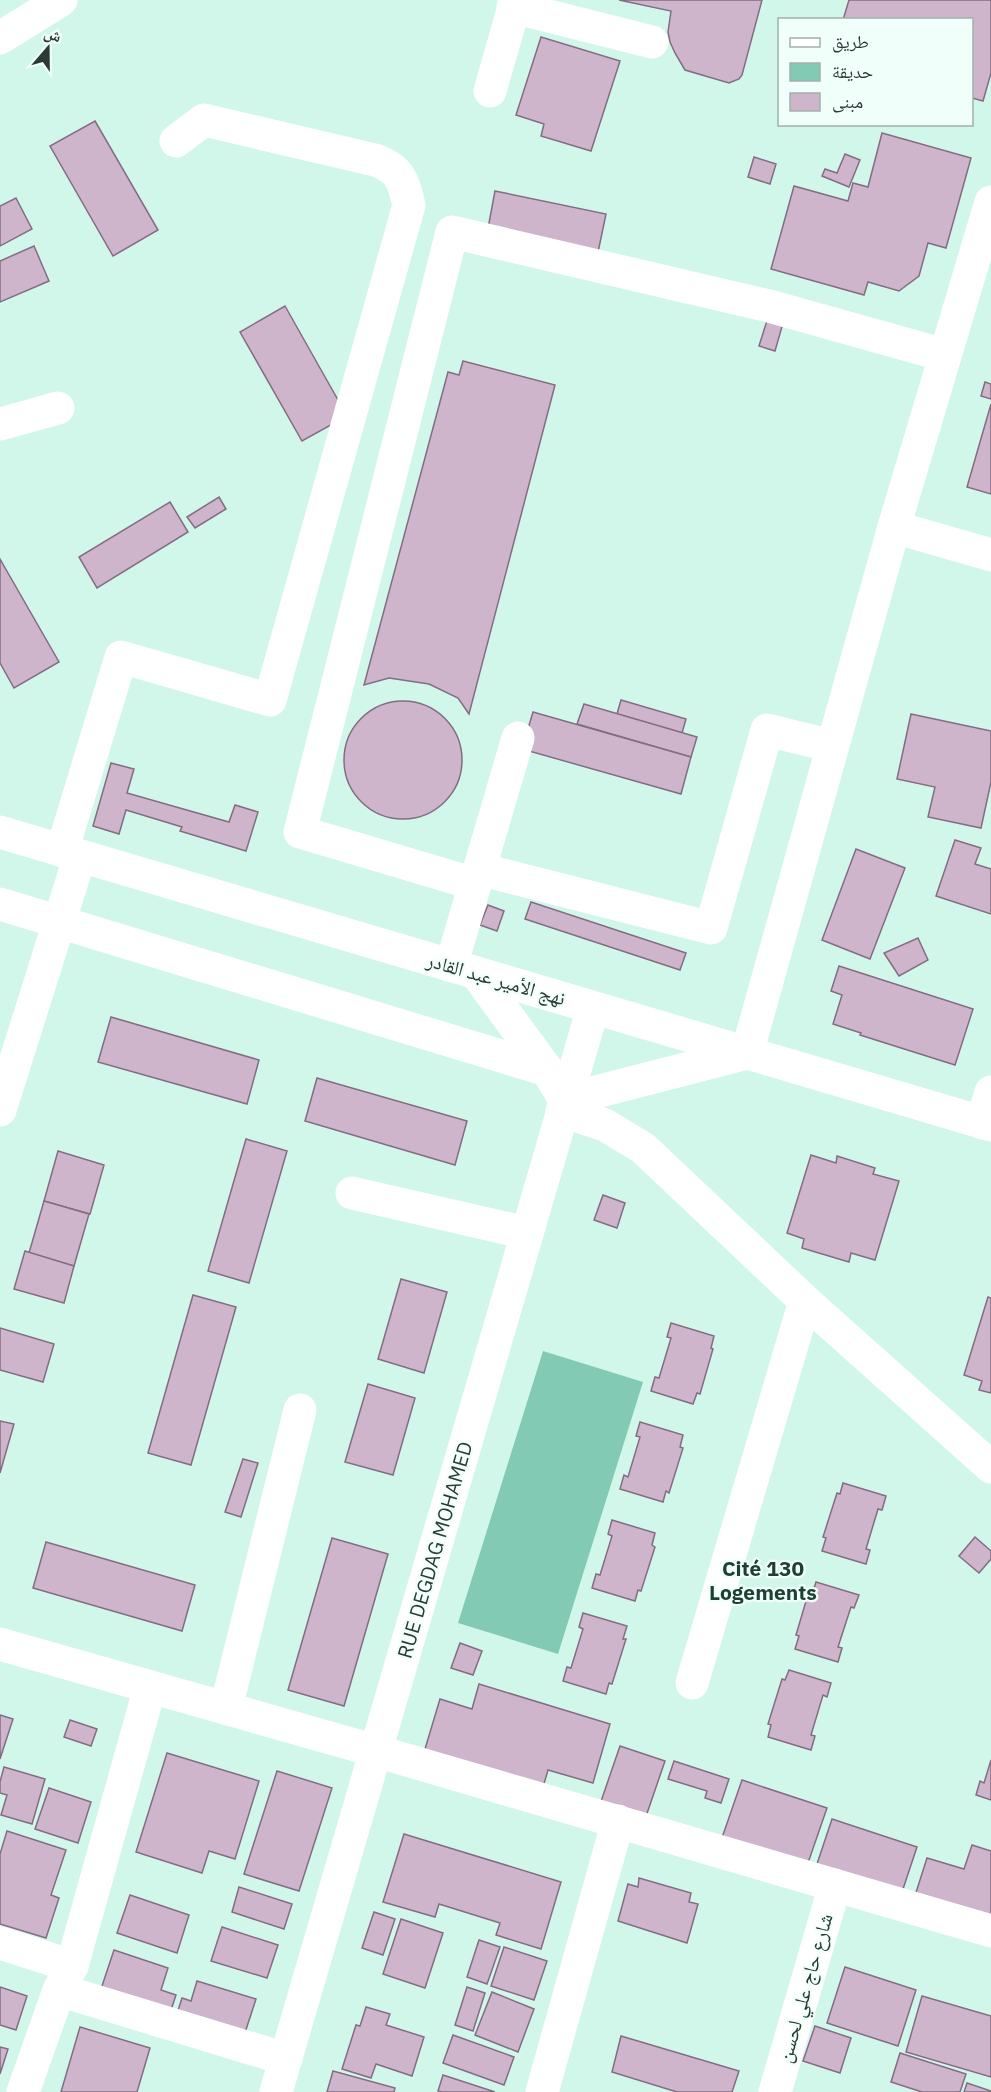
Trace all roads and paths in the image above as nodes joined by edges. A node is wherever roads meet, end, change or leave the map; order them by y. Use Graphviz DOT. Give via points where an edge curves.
graph roads {
  1 [pos="61,0"];
  2 [pos="514,4"];
  3 [pos="0,38"];
  4 [pos="652,42"];
  5 [pos="490,91"];
  6 [pos="176,141"];
  7 [pos="991,202"];
  8 [pos="944,356"];
  9 [pos="58,408"];
  10 [pos="0,424"];
  11 [pos="894,527"];
  12 [pos="991,555"];
  13 [pos="518,738"];
  14 [pos="832,747"];
  15 [pos="0,832"];
  16 [pos="71,853"];
  17 [pos="477,876"];
  18 [pos="0,904"];
  19 [pos="61,922"];
  20 [pos="463,969"];
  21 [pos="593,1008"];
  22 [pos="747,1053"];
  23 [pos="547,1070"];
  24 [pos="564,1105"];
  25 [pos="0,1110"];
  26 [pos="988,1113"];
  27 [pos="352,1193"];
  28 [pos="527,1233"];
  29 [pos="805,1301"];
  30 [pos="300,1410"];
  31 [pos="991,1467"];
  32 [pos="0,1644"];
  33 [pos="692,1683"];
  34 [pos="150,1687"];
  35 [pos="226,1708"];
  36 [pos="376,1751"];
  37 [pos="618,1821"];
  38 [pos="835,1885"];
  39 [pos="991,1930"];
  40 [pos="0,1943"];
  41 [pos="66,1978"];
  42 [pos="286,2059"];
  43 [pos="23,2092"];
  44 [pos="276,2092"];
  45 [pos="542,2092"];
  46 [pos="775,2092"];
  1 -- 3 [label="street"];
  2 -- 4 [label="street"];
  2 -- 5 [label="street"];
  6 -- 16 [label="street" via="204,120 375,160 390,166 399,177 409,205 320,478 270,700 121,657"];
  7 -- 8 [label="street"];
  8 -- 11 [label="street"];
  8 -- 17 [label="street" via="770,306 452,232 300,832"];
  9 -- 10 [label="street"];
  11 -- 12 [label="street"];
  11 -- 14 [label="street"];
  13 -- 17 [label="street"];
  14 -- 17 [label="street" via="767,730 711,928"];
  14 -- 22 [label="street"];
  15 -- 16 [label="street, نهج الأمير عبد القادر"];
  16 -- 19 [label="street"];
  16 -- 20 [label="street, نهج الأمير عبد القادر"];
  17 -- 20 [label="street"];
  18 -- 19 [label="street"];
  19 -- 23 [label="street"];
  19 -- 25 [label="street"];
  20 -- 21 [label="street, نهج الأمير عبد القادر"];
  20 -- 23 [label="street"];
  21 -- 22 [label="street, نهج الأمير عبد القادر"];
  21 -- 24 [label="street, RUE DEGDAG MOHAMED"];
  22 -- 24 [label="street"];
  22 -- 26 [label="street, نهج الأمير عبد القادر"];
  23 -- 24 [label="street"];
  24 -- 28 [label="street, RUE DEGDAG MOHAMED"];
  24 -- 29 [label="street" via="644,1148"];
  27 -- 28 [label="street"];
  28 -- 36 [label="street, RUE DEGDAG MOHAMED"];
  29 -- 31 [label="street"];
  29 -- 33 [label="street"];
  30 -- 35 [label="street"];
  32 -- 34 [label="street"];
  34 -- 35 [label="street"];
  34 -- 41 [label="street"];
  35 -- 36 [label="street"];
  36 -- 37 [label="street"];
  36 -- 42 [label="street, RUE DEGDAG MOHAMED"];
  37 -- 38 [label="street"];
  37 -- 45 [label="street"];
  38 -- 39 [label="street"];
  38 -- 46 [label="street, شارع حاج علي لحسن"];
  40 -- 41 [label="street"];
  41 -- 42 [label="street"];
  41 -- 43 [label="street"];
  42 -- 44 [label="street, RUE DEGDAG MOHAMED"];
}
